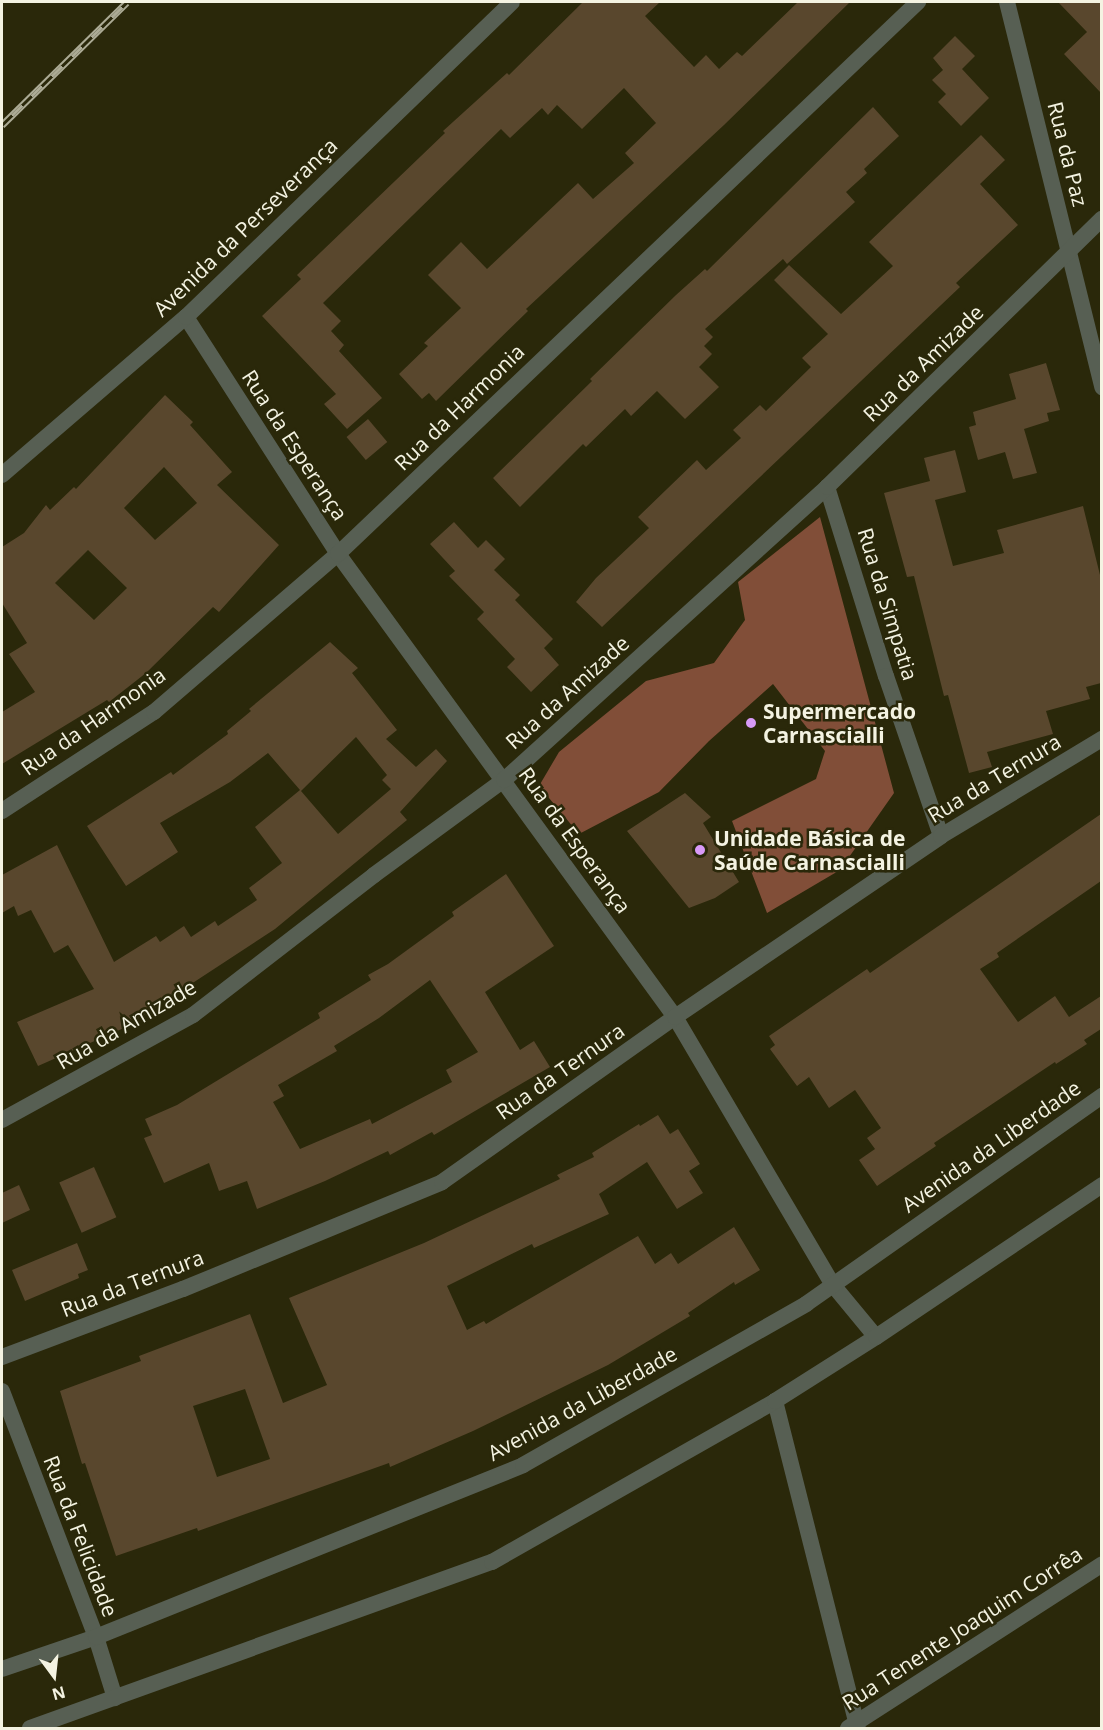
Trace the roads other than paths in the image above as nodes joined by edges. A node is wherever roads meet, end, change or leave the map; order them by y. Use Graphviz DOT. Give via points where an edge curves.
graph roads {
  1 [pos="512,2"];
  2 [pos="918,2"];
  3 [pos="1007,2"];
  4 [pos="1101,219"];
  5 [pos="1069,251"];
  6 [pos="186,317"];
  7 [pos="1101,387"];
  8 [pos="2,475"];
  9 [pos="827,487"];
  10 [pos="338,554"];
  11 [pos="1101,739"];
  12 [pos="504,780"];
  13 [pos="2,811"];
  14 [pos="941,836"];
  15 [pos="675,1017"];
  16 [pos="1101,1096"];
  17 [pos="2,1120"];
  18 [pos="1101,1185"];
  19 [pos="833,1285"];
  20 [pos="876,1337"];
  21 [pos="2,1357"];
  22 [pos="2,1392"];
  23 [pos="775,1401"];
  24 [pos="1101,1564"];
  25 [pos="96,1637"];
  26 [pos="2,1669"];
  27 [pos="115,1698"];
  28 [pos="854,1727"];
  29 [pos="30,1728"];
  1 -- 6 [label="street, Avenida da Perseverança"];
  2 -- 10 [label="street, Rua da Harmonia"];
  3 -- 5 [label="street, Rua da Paz"];
  4 -- 5 [label="street, Rua da Amizade"];
  5 -- 7 [label="street, Rua da Paz"];
  5 -- 9 [label="street, Rua da Amizade"];
  6 -- 8 [label="street, Avenida da Perseverança"];
  6 -- 10 [label="street, Rua da Esperança"];
  9 -- 12 [label="street, Rua da Amizade"];
  9 -- 14 [label="street, Rua da Simpatia"];
  10 -- 12 [label="street, Rua da Esperança"];
  10 -- 13 [label="street, Rua da Harmonia" via="154,712"];
  11 -- 14 [label="street, Rua da Ternura"];
  12 -- 15 [label="street, Rua da Esperança"];
  12 -- 17 [label="street, Rua da Amizade" via="374,874 193,1015"];
  14 -- 15 [label="street, Rua da Ternura"];
  15 -- 19 [label="street, Rua da Esperança"];
  15 -- 21 [label="street, Rua da Ternura" via="442,1182 183,1289"];
  16 -- 19 [label="street, Avenida da Liberdade"];
  18 -- 20 [label="street"];
  19 -- 20 [label="street, Rua da Esperança"];
  19 -- 25 [label="street, Avenida da Liberdade" via="523,1465"];
  20 -- 23 [label="street"];
  22 -- 25 [label="street, Rua da Felicidade"];
  23 -- 27 [label="street" via="492,1562"];
  23 -- 28 [label="street"];
  24 -- 28 [label="street, Rua Tenente Joaquim Corrêa"];
  25 -- 26 [label="street, Avenida da Liberdade"];
  25 -- 27 [label="street, Rua da Felicidade"];
  27 -- 29 [label="street"];
}
